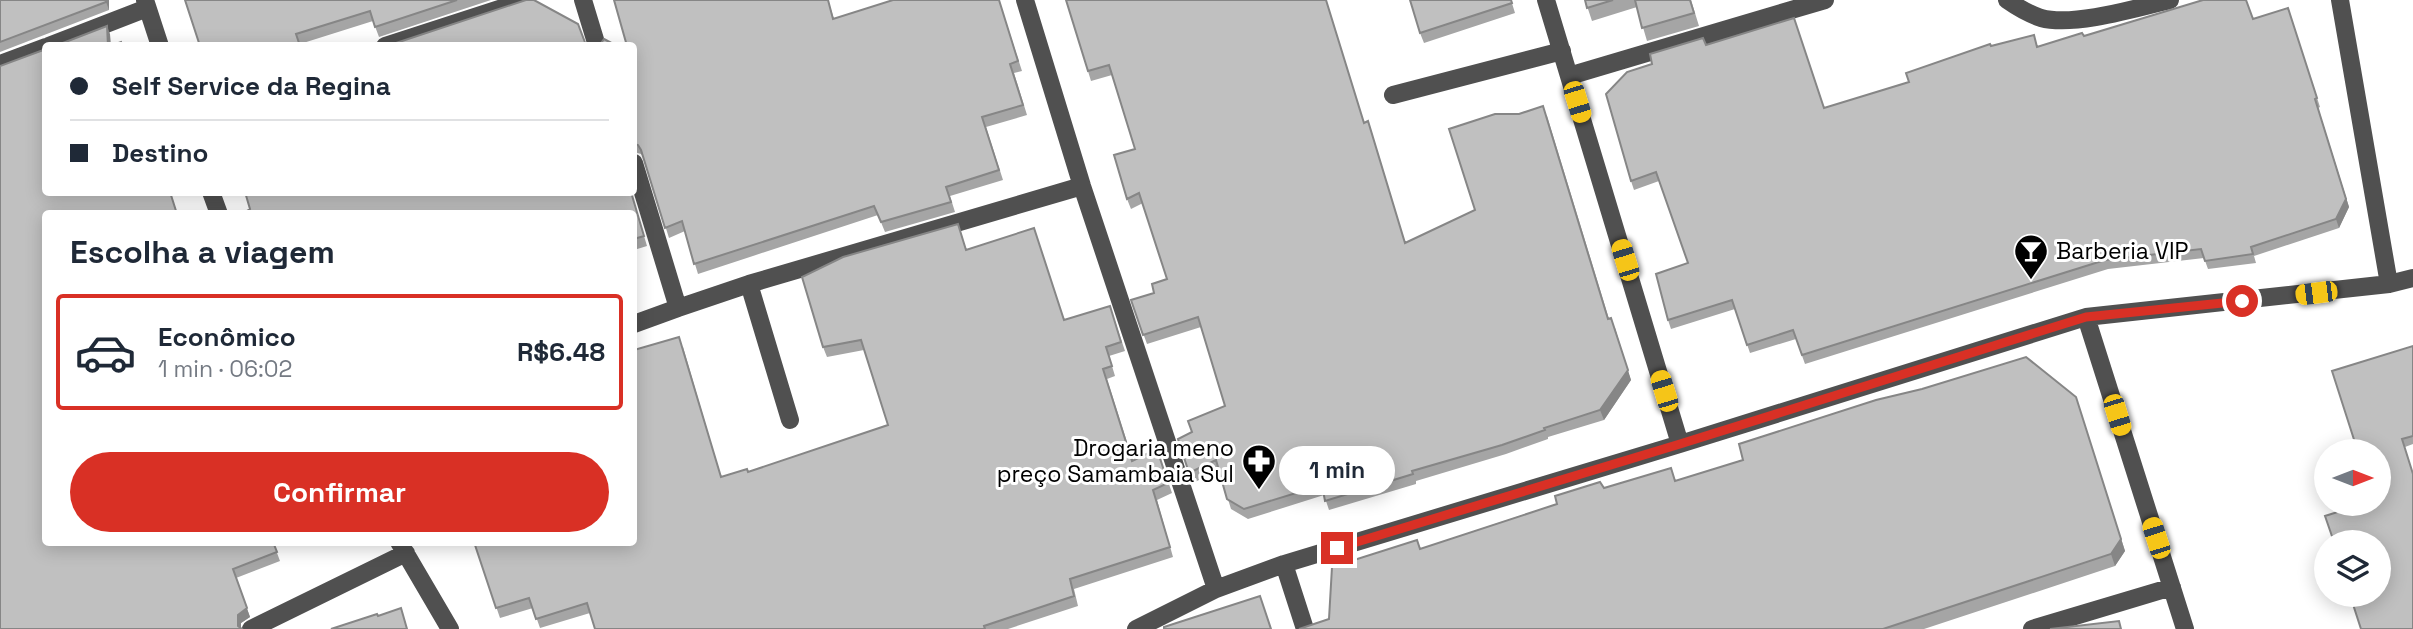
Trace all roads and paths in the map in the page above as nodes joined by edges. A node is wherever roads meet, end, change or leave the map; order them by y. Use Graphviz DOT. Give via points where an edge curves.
graph roads {
  1 [pos="527,0"];
  2 [pos="583,0"];
  3 [pos="1025,0"];
  4 [pos="1546,0"];
  5 [pos="1825,0"];
  6 [pos="2007,0"];
  7 [pos="2170,0"];
  8 [pos="2340,0"];
  9 [pos="146,4"];
  10 [pos="56,42"];
  11 [pos="159,42"];
  12 [pos="397,42"];
  13 [pos="596,42"];
  14 [pos="42,48"];
  15 [pos="1562,51"];
  16 [pos="0,64"];
  17 [pos="1569,76"];
  18 [pos="1393,96"];
  19 [pos="637,173"];
  20 [pos="1082,186"];
  21 [pos="2413,278"];
  22 [pos="749,284"];
  23 [pos="2389,285"];
  24 [pos="678,308"];
  25 [pos="2086,317"];
  26 [pos="637,323"];
  27 [pos="790,420"];
  28 [pos="1680,444"];
  29 [pos="403,548"];
  30 [pos="1284,564"];
  31 [pos="2172,587"];
  32 [pos="1216,589"];
  33 [pos="251,629"];
  34 [pos="450,629"];
  35 [pos="1136,629"];
  36 [pos="1305,629"];
  37 [pos="2032,629"];
  38 [pos="2185,629"];
  1 -- 12 [label="street"];
  2 -- 13 [label="street"];
  3 -- 20 [label="street"];
  4 -- 15 [label="street"];
  5 -- 17 [label="street"];
  6 -- 7 [label="street" via="2042,18 2069,20"];
  8 -- 23 [label="street"];
  9 -- 10 [label="street"];
  9 -- 11 [label="street"];
  14 -- 16 [label="street"];
  15 -- 17 [label="street"];
  15 -- 18 [label="street"];
  17 -- 28 [label="street"];
  19 -- 24 [label="street"];
  20 -- 22 [label="street"];
  20 -- 32 [label="street"];
  21 -- 23 [label="street"];
  22 -- 24 [label="street"];
  22 -- 27 [label="street"];
  23 -- 25 [label="street"];
  24 -- 26 [label="street"];
  25 -- 28 [label="street"];
  25 -- 31 [label="street"];
  28 -- 30 [label="street"];
  29 -- 33 [label="street"];
  29 -- 34 [label="street"];
  30 -- 32 [label="street"];
  30 -- 36 [label="street"];
  31 -- 37 [label="street"];
  31 -- 38 [label="street"];
  32 -- 35 [label="street"];
}
